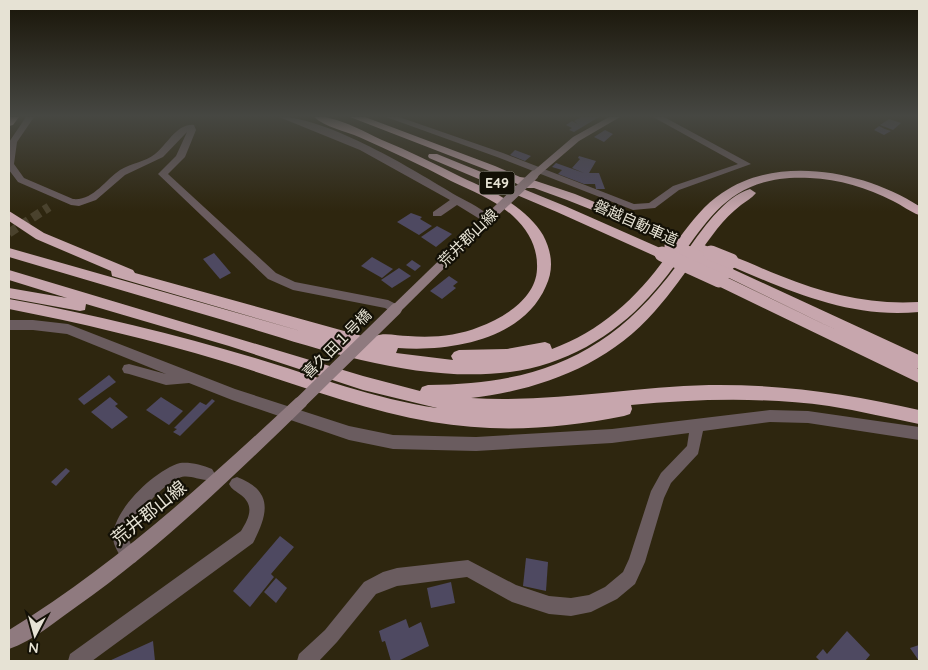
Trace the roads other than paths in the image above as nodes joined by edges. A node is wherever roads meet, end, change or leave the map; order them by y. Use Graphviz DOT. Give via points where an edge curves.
graph roads {
  1 [pos="12,148"];
  2 [pos="164,148"];
  3 [pos="184,148"];
  4 [pos="364,148"];
  5 [pos="393,148"];
  6 [pos="412,148"];
  7 [pos="438,148"];
  8 [pos="473,148"];
  9 [pos="565,148"];
  10 [pos="716,148"];
  11 [pos="536,172"];
  12 [pos="61,198"];
  13 [pos="457,200"];
  14 [pos="50,207"];
  15 [pos="919,211"];
  16 [pos="437,214"];
  17 [pos="9,215"];
  18 [pos="490,217"];
  19 [pos="919,219"];
  20 [pos="9,244"];
  21 [pos="668,246"];
  22 [pos="9,253"];
  23 [pos="725,271"];
  24 [pos="9,275"];
  25 [pos="160,286"];
  26 [pos="646,291"];
  27 [pos="9,293"];
  28 [pos="9,304"];
  29 [pos="919,307"];
  30 [pos="396,309"];
  31 [pos="298,324"];
  32 [pos="9,325"];
  33 [pos="182,327"];
  34 [pos="919,362"];
  35 [pos="129,369"];
  36 [pos="919,376"];
  37 [pos="188,377"];
  38 [pos="376,387"];
  39 [pos="734,392"];
  40 [pos="296,407"];
  41 [pos="919,417"];
  42 [pos="696,425"];
  43 [pos="919,434"];
  44 [pos="207,474"];
  45 [pos="237,484"];
  46 [pos="130,556"];
  47 [pos="9,640"];
  48 [pos="78,661"];
  49 [pos="306,661"];
  1 -- 12 [label="street" via="9,164 21,180"];
  2 -- 12 [label="street" via="154,158 122,173 94,198 78,203"];
  3 -- 30 [label="street" via="163,174 272,276 293,286 388,304"];
  4 -- 13 [label="street"];
  5 -- 31 [label="highway" via="493,197 518,215 533,230 543,249 546,268 540,290 522,310 496,327 460,339 424,343 385,341"];
  6 -- 21 [label="highway, 磐越自動車道 / E49" via="561,209"];
  7 -- 21 [label="highway, 磐越自動車道 / E49"];
  8 -- 11 [label="street"];
  9 -- 11 [label="main road, 荒井郡山線"];
  10 -- 11 [label="street" via="746,164 676,188 651,206 624,204"];
  11 -- 18 [label="main road, 荒井郡山線, bridge"];
  12 -- 14 [label="street"];
  13 -- 16 [label="street"];
  13 -- 18 [label="street"];
  15 -- 26 [label="highway" via="884,192 836,178 789,175 761,180 737,189 716,203"];
  17 -- 25 [label="highway" via="25,228 59,245"];
  18 -- 30 [label="main road, 荒井郡山線"];
  19 -- 38 [label="highway" via="880,197 837,184 795,182 761,189 734,203 720,215 651,306 613,342 585,360 534,380 488,390 445,392"];
  20 -- 25 [label="highway"];
  21 -- 23 [label="highway, 磐越自動車道 / E49, bridge"];
  21 -- 23 [label="highway, bridge"];
  22 -- 26 [label="highway" via="336,347 387,359 457,366 502,366 564,352 598,334"];
  23 -- 29 [label="highway" via="793,286 850,304 890,309"];
  23 -- 34 [label="highway, 磐越自動車道 / E49"];
  23 -- 36 [label="highway, 磐越自動車道 / E49"];
  24 -- 33 [label="highway"];
  25 -- 31 [label="highway"];
  26 -- 31 [label="highway" via="616,315 582,335 548,348 507,355 464,356 405,351"];
  27 -- 33 [label="highway"];
  28 -- 39 [label="highway" via="151,334 378,403 454,418 514,422 554,420 688,396"];
  30 -- 40 [label="main road, 喜久田１号橋, bridge"];
  32 -- 37 [label="street" via="33,324 68,329"];
  33 -- 38 [label="highway"];
  35 -- 37 [label="street" via="174,381"];
  37 -- 40 [label="street"];
  38 -- 39 [label="highway" via="446,403 512,408 558,407 680,393"];
  39 -- 41 [label="highway" via="837,399"];
  40 -- 42 [label="street" via="349,434 428,444 612,436"];
  40 -- 46 [label="main road, 荒井郡山線" via="207,491"];
  42 -- 43 [label="street" via="770,416 808,417"];
  42 -- 49 [label="street" via="694,449 666,478 629,578 611,593 590,603 570,607 549,605 512,593 468,568 397,577 370,588"];
  44 -- 46 [label="street" via="180,470 159,480 123,528 121,539"];
  45 -- 48 [label="street" via="252,493 258,503 254,524 247,537"];
  46 -- 47 [label="main road, 荒井郡山線" via="42,621"];
}
